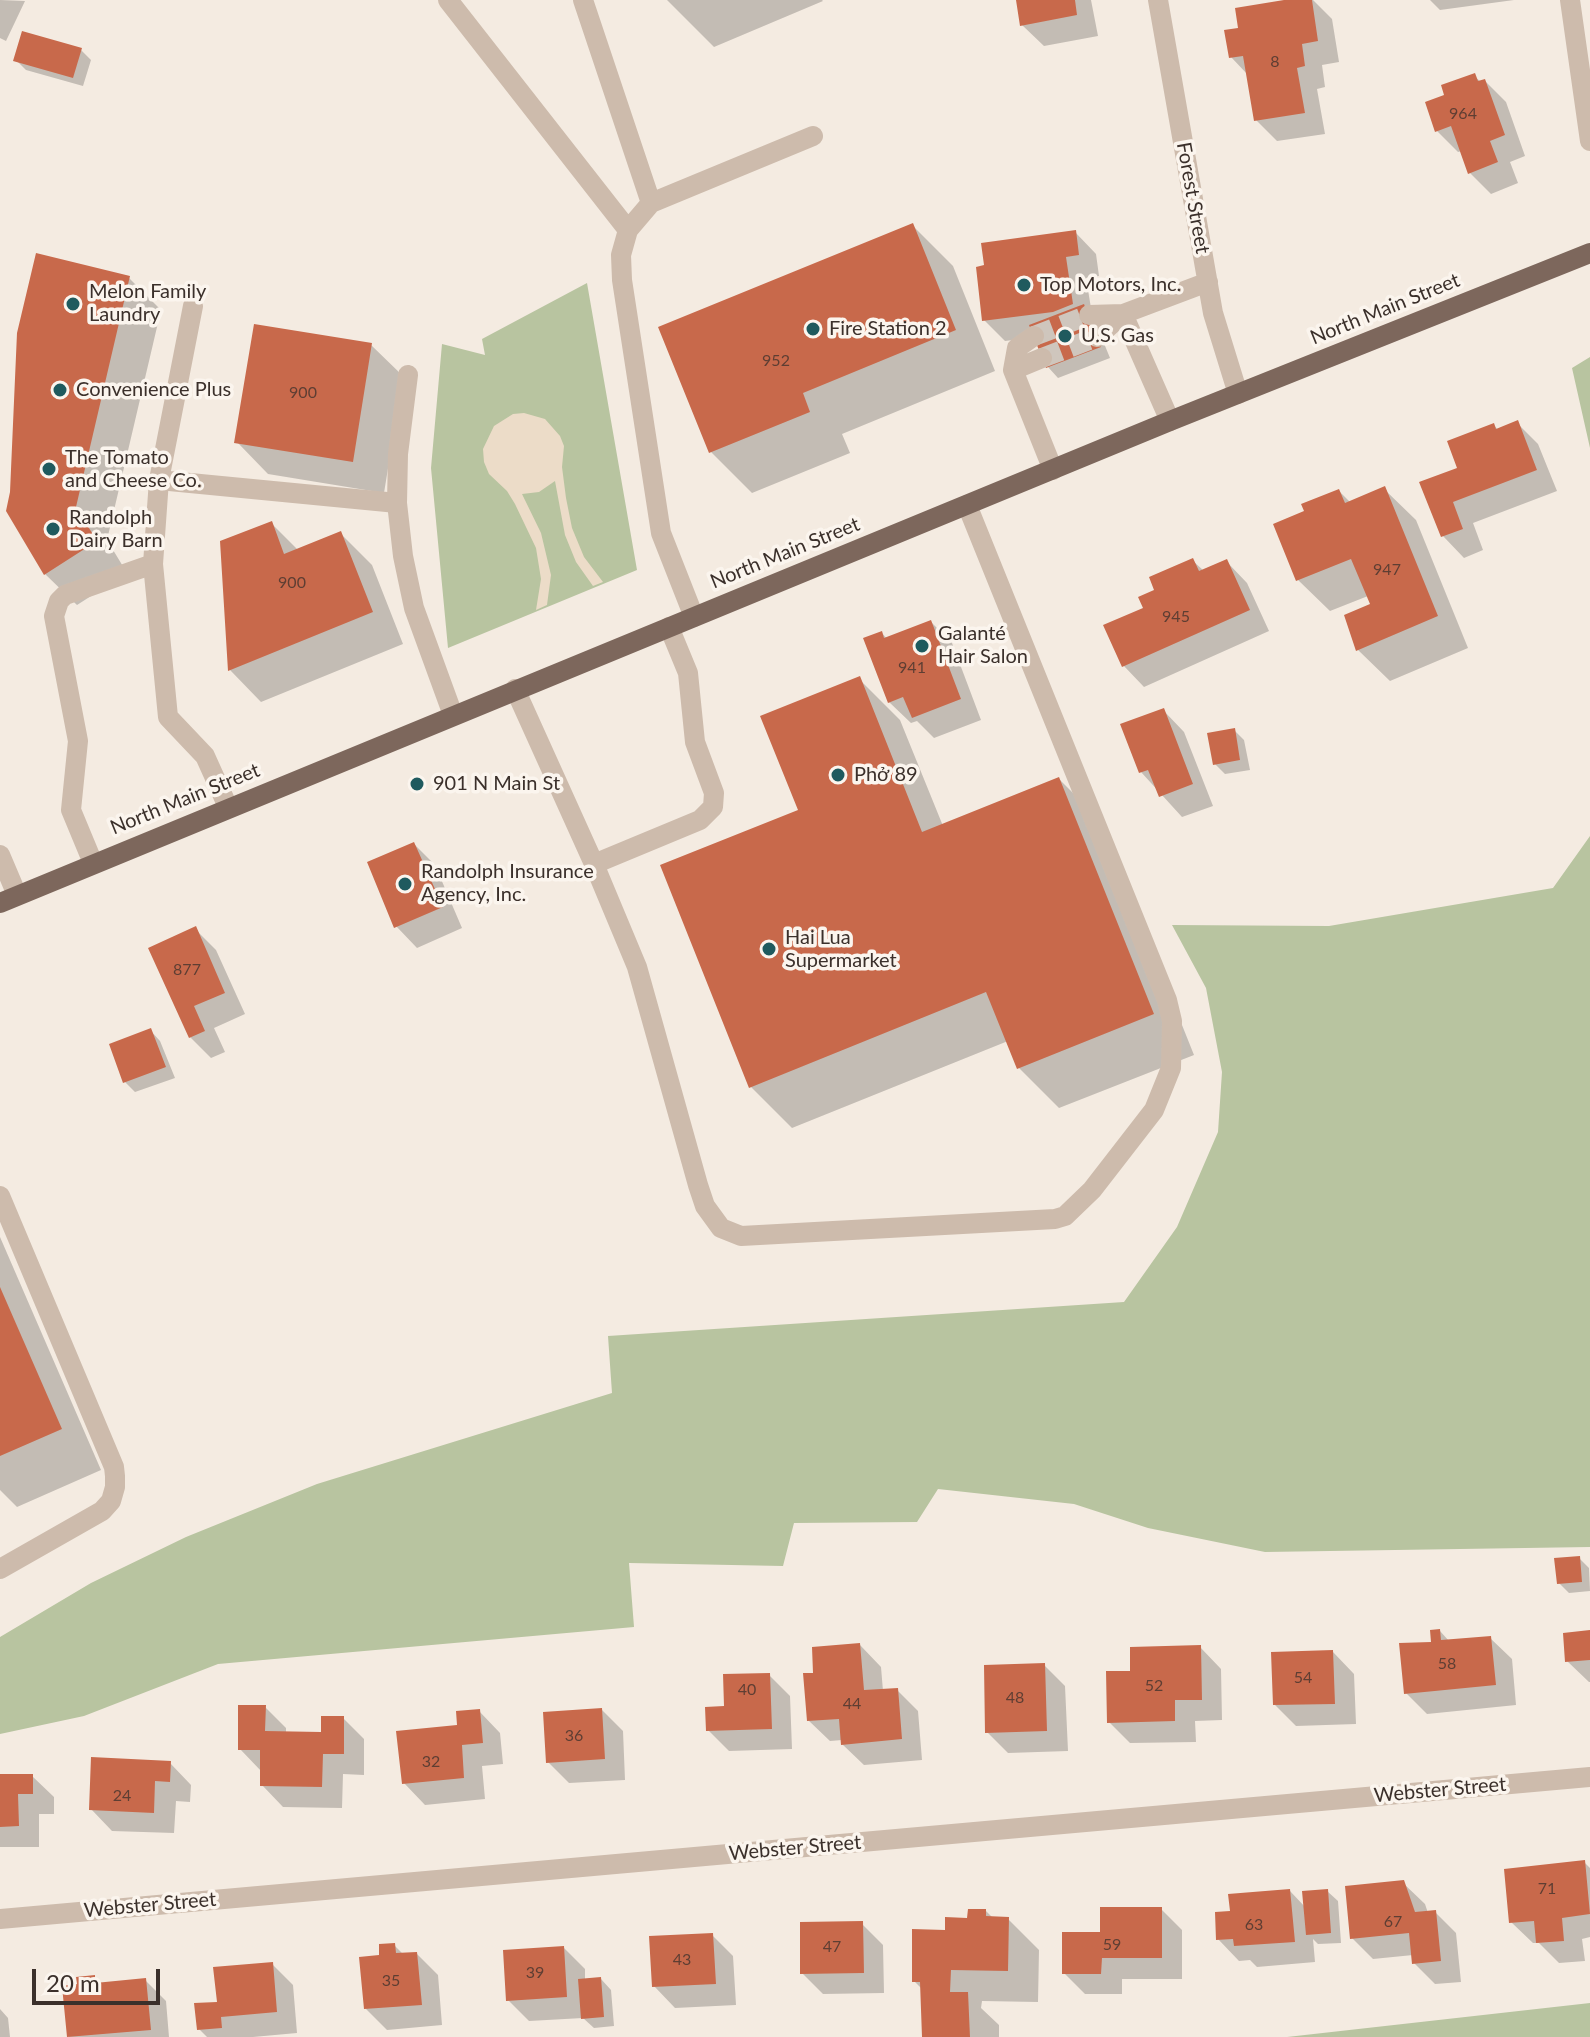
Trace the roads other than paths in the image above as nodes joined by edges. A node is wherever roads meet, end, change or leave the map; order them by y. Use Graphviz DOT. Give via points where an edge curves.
graph roads {
  1 [pos="448,0"];
  2 [pos="583,0"];
  3 [pos="1158,0"];
  4 [pos="1570,0"];
  5 [pos="813,136"];
  6 [pos="1590,141"];
  7 [pos="651,203"];
  8 [pos="628,230"];
  9 [pos="1590,253"];
  10 [pos="1208,282"];
  11 [pos="193,306"];
  12 [pos="1123,314"];
  13 [pos="1089,315"];
  14 [pos="1034,336"];
  15 [pos="1097,337"];
  16 [pos="1042,358"];
  17 [pos="1013,370"];
  18 [pos="408,375"];
  19 [pos="1238,394"];
  20 [pos="1170,421"];
  21 [pos="1053,470"];
  22 [pos="159,480"];
  23 [pos="397,503"];
  24 [pos="967,505"];
  25 [pos="153,564"];
  26 [pos="694,617"];
  27 [pos="669,627"];
  28 [pos="515,689"];
  29 [pos="453,715"];
  30 [pos="228,807"];
  31 [pos="0,855"];
  32 [pos="93,863"];
  33 [pos="594,864"];
  34 [pos="8,899"];
  35 [pos="0,1196"];
  36 [pos="0,1569"];
  37 [pos="1590,1777"];
  38 [pos="0,1919"];
  1 -- 8 [label="street"];
  2 -- 7 [label="street"];
  3 -- 10 [label="street, Forest Street"];
  4 -- 6 [label="street"];
  5 -- 7 [label="street"];
  7 -- 8 [label="street"];
  8 -- 26 [label="street" via="622,280 661,533"];
  9 -- 19 [label="main road, North Main Street"];
  10 -- 12 [label="street"];
  10 -- 19 [label="street, Forest Street"];
  11 -- 22 [label="street"];
  12 -- 13 [label="street"];
  12 -- 15 [label="street"];
  12 -- 20 [label="street"];
  14 -- 17 [label="street" via="1017,348"];
  16 -- 17 [label="street"];
  17 -- 21 [label="street"];
  18 -- 23 [label="street"];
  19 -- 20 [label="main road, North Main Street"];
  20 -- 21 [label="main road, North Main Street"];
  21 -- 24 [label="main road, North Main Street"];
  22 -- 23 [label="street"];
  22 -- 25 [label="street"];
  23 -- 29 [label="street" via="414,608"];
  24 -- 26 [label="main road, North Main Street"];
  24 -- 33 [label="street" via="1172,1021 1171,1068 1154,1110 1074,1208 1055,1219 1023,1221 741,1236 721,1228 705,1206 637,967"];
  25 -- 30 [label="street" via="168,717 205,756"];
  25 -- 32 [label="street" via="65,595 54,616 78,741 71,810"];
  26 -- 27 [label="main road, North Main Street"];
  27 -- 28 [label="main road, North Main Street"];
  27 -- 33 [label="street" via="688,673 695,742 714,793 713,807 700,820"];
  28 -- 29 [label="main road, North Main Street"];
  28 -- 33 [label="street"];
  29 -- 30 [label="main road, North Main Street"];
  30 -- 32 [label="main road, North Main Street"];
  31 -- 34 [label="street"];
  32 -- 34 [label="main road, North Main Street"];
  35 -- 36 [label="street" via="114,1467 115,1487 102,1511"];
  37 -- 38 [label="street, Webster Street"];
}
